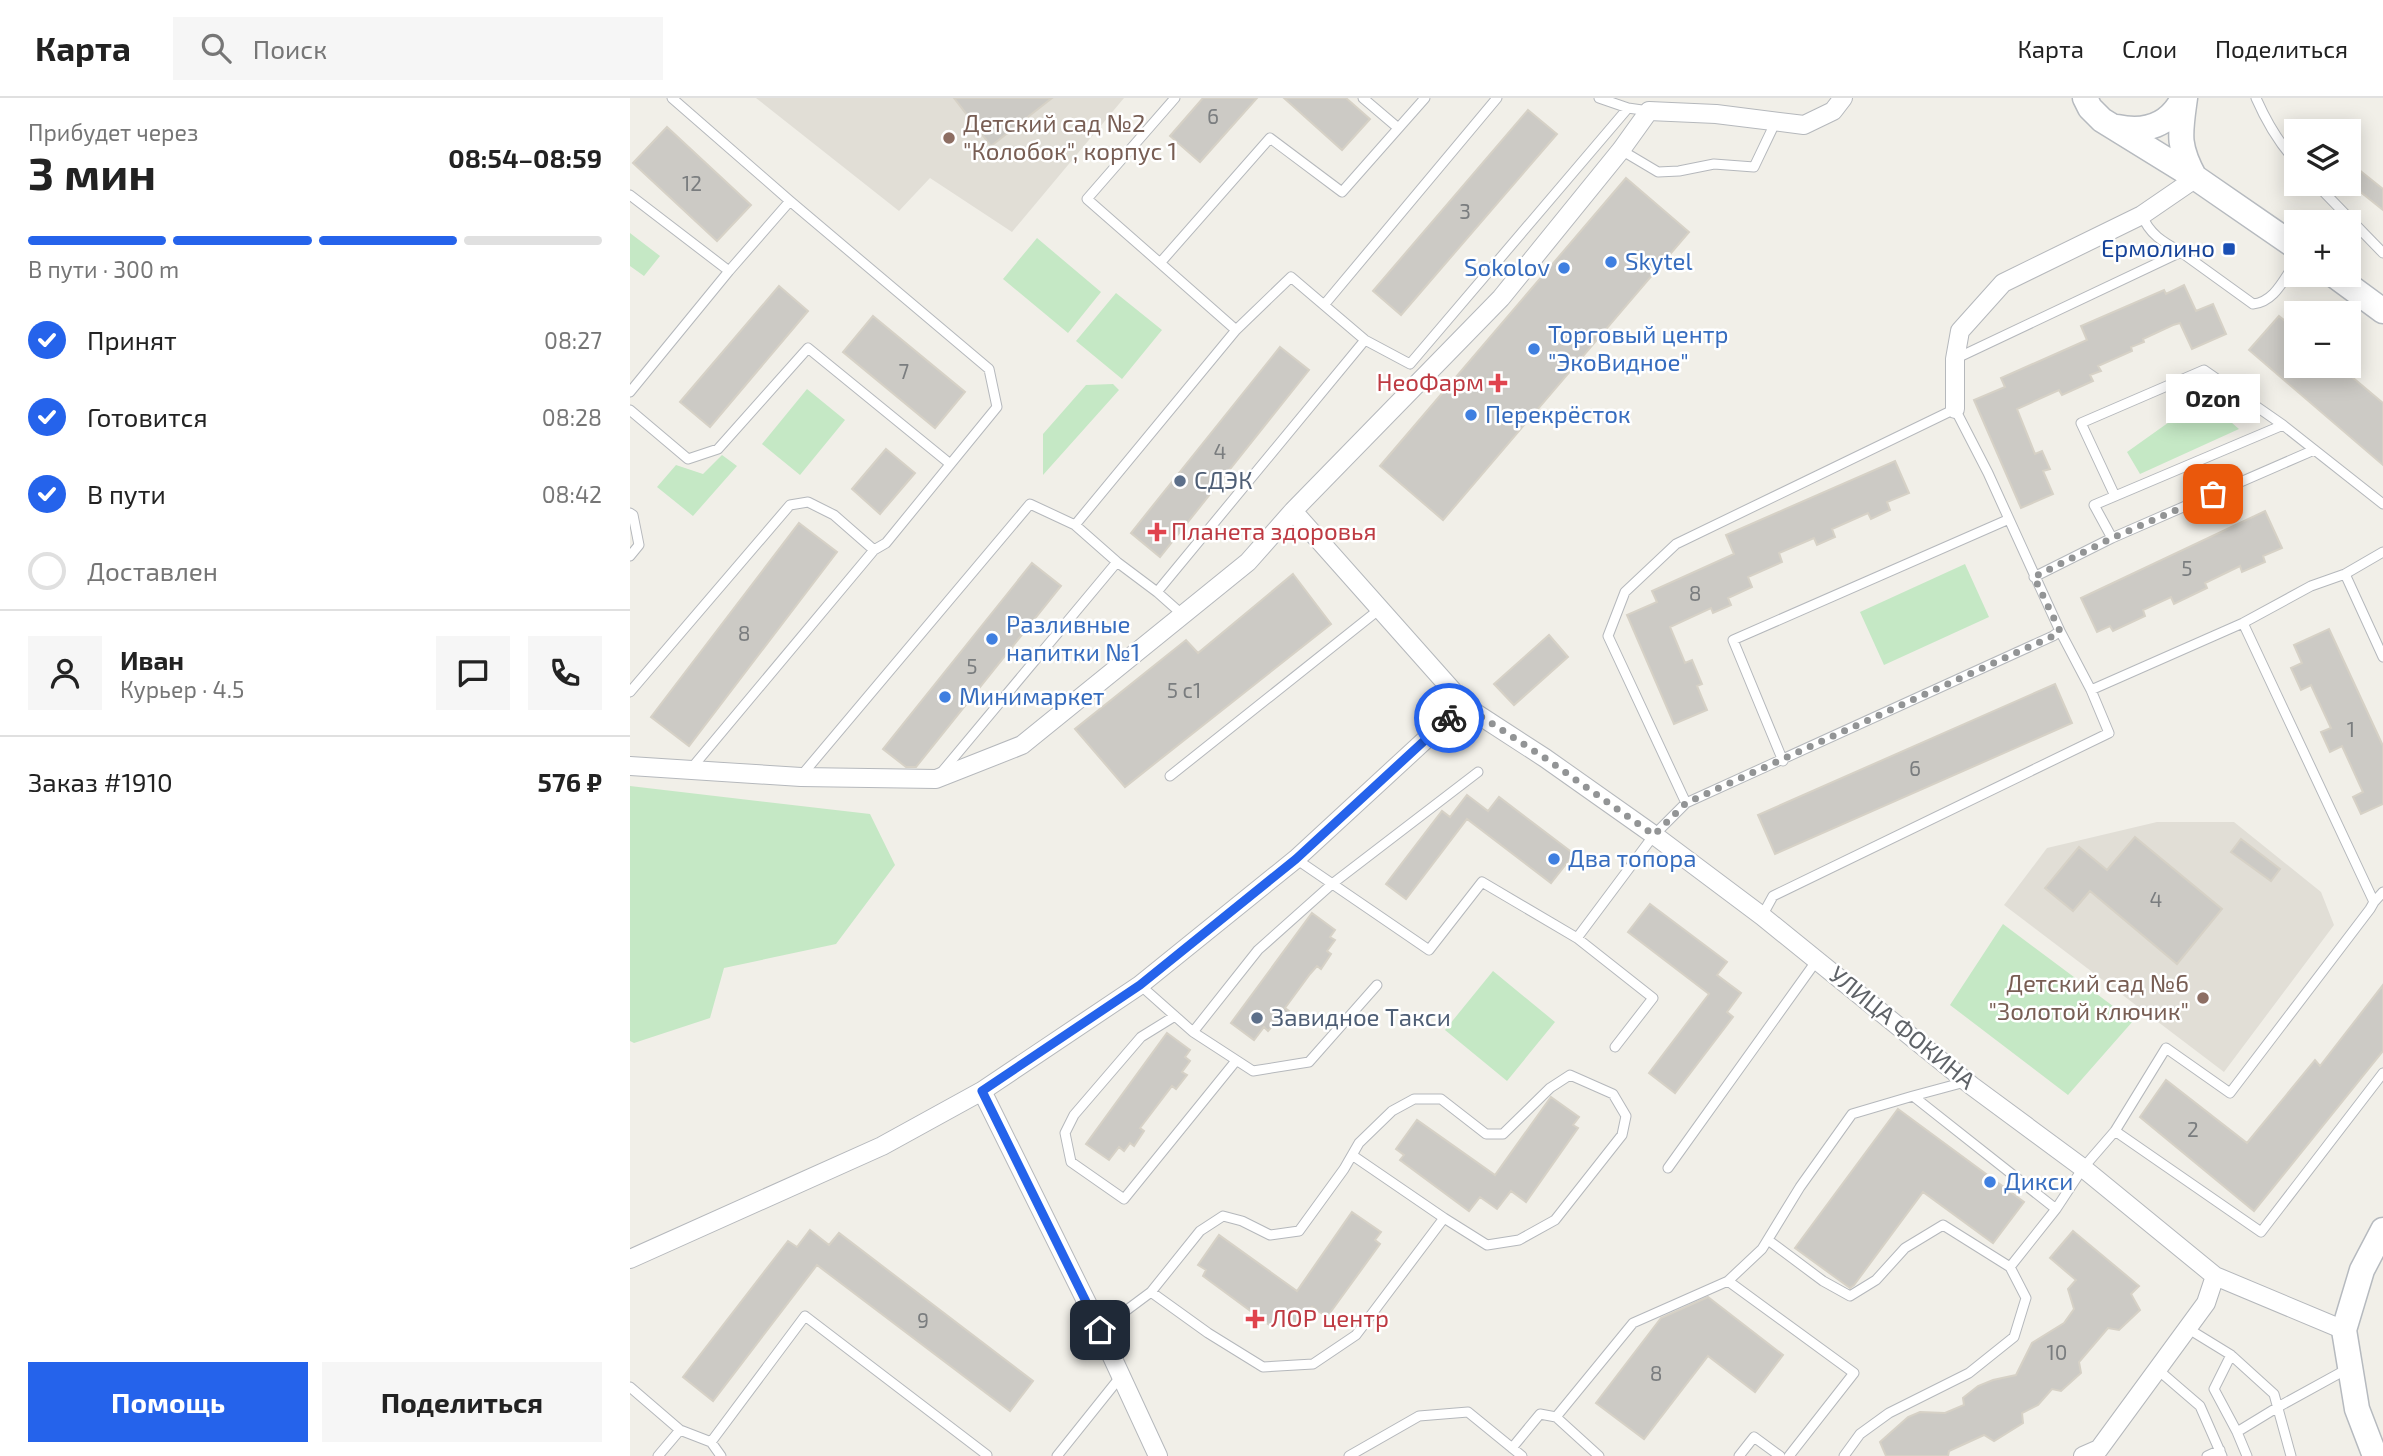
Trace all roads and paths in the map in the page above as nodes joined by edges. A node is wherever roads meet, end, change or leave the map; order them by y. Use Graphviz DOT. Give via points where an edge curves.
graph roads {
  1 [pos="672,98"];
  2 [pos="1175,98"];
  3 [pos="1363,98"];
  4 [pos="1425,98"];
  5 [pos="1497,98"];
  6 [pos="1599,98"];
  7 [pos="1843,98"];
  8 [pos="2085,98"];
  9 [pos="2184,98"];
  10 [pos="2256,98"];
  11 [pos="1628,108"];
  12 [pos="1649,111"];
  13 [pos="1776,121"];
  14 [pos="1397,127"];
  15 [pos="2116,127"];
  16 [pos="2284,148"];
  17 [pos="1621,150"];
  18 [pos="2196,178"];
  19 [pos="630,195"];
  20 [pos="2328,196"];
  21 [pos="790,201"];
  22 [pos="2141,215"];
  23 [pos="2284,239"];
  24 [pos="2181,252"];
  25 [pos="2383,253"];
  26 [pos="1160,263"];
  27 [pos="729,271"];
  28 [pos="2284,279"];
  29 [pos="2350,287"];
  30 [pos="1324,306"];
  31 [pos="2383,311"];
  32 [pos="1236,330"];
  33 [pos="1365,340"];
  34 [pos="1955,359"];
  35 [pos="630,392"];
  36 [pos="1955,409"];
  37 [pos="630,410"];
  38 [pos="2283,425"];
  39 [pos="2314,450"];
  40 [pos="949,463"];
  41 [pos="2115,496"];
  42 [pos="2383,504"];
  43 [pos="1293,511"];
  44 [pos="630,513"];
  45 [pos="2007,520"];
  46 [pos="1075,525"];
  47 [pos="2112,538"];
  48 [pos="874,550"];
  49 [pos="2383,552"];
  50 [pos="630,556"];
  51 [pos="1117,562"];
  52 [pos="2345,574"];
  53 [pos="2034,577"];
  54 [pos="1157,592"];
  55 [pos="1381,608"];
  56 [pos="1184,616"];
  57 [pos="2243,623"];
  58 [pos="2060,631"];
  59 [pos="2383,657"];
  60 [pos="2091,690"];
  61 [pos="630,692"];
  62 [pos="1468,708"];
  63 [pos="1783,761"];
  64 [pos="630,766"];
  65 [pos="690,770"];
  66 [pos="1478,772"];
  67 [pos="1170,776"];
  68 [pos="800,777"];
  69 [pos="936,779"];
  70 [pos="1686,803"];
  71 [pos="1654,835"];
  72 [pos="1296,859"];
  73 [pos="1332,884"];
  74 [pos="2383,892"];
  75 [pos="2374,902"];
  76 [pos="1762,916"];
  77 [pos="1577,938"];
  78 [pos="1817,960"];
  79 [pos="1140,985"];
  80 [pos="1377,985"];
  81 [pos="1175,1016"];
  82 [pos="1193,1032"];
  83 [pos="1615,1047"];
  84 [pos="1235,1062"];
  85 [pos="2383,1073"];
  86 [pos="1967,1081"];
  87 [pos="982,1091"];
  88 [pos="1913,1096"];
  89 [pos="2115,1131"];
  90 [pos="1352,1155"];
  91 [pos="1668,1168"];
  92 [pos="2083,1168"];
  93 [pos="2056,1209"];
  94 [pos="1444,1218"];
  95 [pos="2383,1230"];
  96 [pos="1768,1240"];
  97 [pos="630,1259"];
  98 [pos="2010,1266"];
  99 [pos="2215,1276"];
  100 [pos="1727,1280"];
  101 [pos="1151,1292"];
  102 [pos="2187,1328"];
  103 [pos="1100,1330"];
  104 [pos="2344,1330"];
  105 [pos="2231,1355"];
  106 [pos="2351,1367"];
  107 [pos="2157,1369"];
  108 [pos="1121,1376"];
  109 [pos="630,1387"];
  110 [pos="2278,1406"];
  111 [pos="1556,1417"];
  112 [pos="680,1430"];
  113 [pos="2237,1432"];
  114 [pos="711,1442"];
  115 [pos="1512,1448"];
  116 [pos="2221,1453"];
  117 [pos="988,1455"];
  118 [pos="658,1456"];
  119 [pos="721,1456"];
  120 [pos="1057,1456"];
  121 [pos="1158,1456"];
  122 [pos="1349,1456"];
  123 [pos="1522,1456"];
  124 [pos="1600,1456"];
  125 [pos="1739,1456"];
  126 [pos="1780,1456"];
  127 [pos="1789,1456"];
  128 [pos="1844,1456"];
  129 [pos="2083,1456"];
  130 [pos="2207,1456"];
  131 [pos="2247,1456"];
  132 [pos="2291,1456"];
  133 [pos="2375,1456"];
  1 -- 21 [label="lane"];
  2 -- 26 [label="lane" via="1087,199"];
  3 -- 14 [label="lane"];
  4 -- 14 [label="lane"];
  5 -- 30 [label="lane"];
  6 -- 11 [label="lane"];
  7 -- 13 [label="street" via="1833,111 1804,125"];
  8 -- 15 [label="street" via="2102,120"];
  9 -- 15 [label="street" via="2166,121 2150,128 2132,131"];
  9 -- 18 [label="street" via="2183,156"];
  10 -- 16 [label="lane"];
  11 -- 12 [label="lane"];
  11 -- 33 [label="lane" via="1410,364"];
  12 -- 13 [label="street"];
  12 -- 17 [label="street"];
  13 -- 17 [label="lane" via="1754,167 1714,164 1658,172"];
  14 -- 26 [label="lane" via="1342,192 1270,138"];
  15 -- 18 [label="street"];
  17 -- 43 [label="street" via="1501,298"];
  18 -- 22 [label="street"];
  18 -- 23 [label="street"];
  19 -- 27 [label="lane"];
  20 -- 25 [label="lane"];
  21 -- 27 [label="lane"];
  21 -- 40 [label="lane" via="989,369 997,407"];
  22 -- 24 [label="lane" via="2162,242"];
  22 -- 34 [label="street" via="2003,283 1960,331"];
  24 -- 28 [label="lane" via="2253,304 2271,298"];
  24 -- 34 [label="lane"];
  26 -- 32 [label="lane"];
  27 -- 35 [label="lane"];
  29 -- 31 [label="street"];
  30 -- 32 [label="lane" via="1290,277"];
  30 -- 33 [label="lane"];
  32 -- 46 [label="lane"];
  33 -- 54 [label="lane"];
  34 -- 36 [label="street"];
  36 -- 45 [label="lane"];
  36 -- 70 [label="lane" via="1676,544 1625,592 1608,636"];
  37 -- 40 [label="lane" via="688,459 708,453 718,449 808,348"];
  38 -- 39 [label="lane"];
  38 -- 41 [label="lane"];
  38 -- 41 [label="lane" via="2204,370 2081,424"];
  39 -- 42 [label="lane"];
  39 -- 47 [label="lane"];
  40 -- 48 [label="lane" via="886,543"];
  41 -- 47 [label="lane" via="2094,505"];
  43 -- 55 [label="street, УЛИЦА ФОКИНА"];
  43 -- 56 [label="street" via="1248,562"];
  44 -- 50 [label="lane" via="639,545"];
  45 -- 53 [label="lane"];
  45 -- 63 [label="lane" via="1733,640"];
  46 -- 51 [label="lane"];
  46 -- 68 [label="lane" via="1030,504"];
  47 -- 53 [label="lane"];
  48 -- 61 [label="lane" via="834,515 808,502 790,505"];
  48 -- 65 [label="lane"];
  49 -- 52 [label="lane"];
  51 -- 54 [label="lane"];
  51 -- 69 [label="lane"];
  52 -- 57 [label="lane" via="2311,586"];
  52 -- 59 [label="lane"];
  53 -- 58 [label="lane"];
  54 -- 56 [label="lane"];
  55 -- 62 [label="street, УЛИЦА ФОКИНА"];
  55 -- 67 [label="lane"];
  56 -- 69 [label="street" via="1022,746"];
  57 -- 60 [label="lane"];
  57 -- 75 [label="lane"];
  58 -- 60 [label="lane"];
  58 -- 63 [label="lane"];
  60 -- 76 [label="lane" via="2109,733 1773,895"];
  62 -- 71 [label="street, УЛИЦА ФОКИНА"];
  62 -- 72 [label="street" via="1449,718"];
  63 -- 70 [label="lane"];
  64 -- 65 [label="street"];
  65 -- 68 [label="street"];
  66 -- 73 [label="lane"];
  68 -- 69 [label="street"];
  70 -- 71 [label="lane"];
  71 -- 76 [label="street, УЛИЦА ФОКИНА"];
  71 -- 77 [label="lane"];
  72 -- 73 [label="lane"];
  72 -- 79 [label="street"];
  73 -- 77 [label="lane" via="1429,950 1482,882"];
  73 -- 82 [label="lane" via="1258,950"];
  74 -- 75 [label="lane"];
  75 -- 89 [label="lane" via="2230,1093 2166,1048"];
  76 -- 78 [label="street, УЛИЦА ФОКИНА"];
  77 -- 83 [label="lane" via="1653,998"];
  78 -- 86 [label="street, УЛИЦА ФОКИНА"];
  78 -- 91 [label="lane"];
  79 -- 81 [label="lane"];
  79 -- 87 [label="street"];
  80 -- 84 [label="lane" via="1309,1062 1253,1071"];
  81 -- 82 [label="lane"];
  81 -- 84 [label="lane" via="1141,1037 1074,1115 1065,1133 1071,1162 1124,1199"];
  82 -- 84 [label="lane"];
  85 -- 89 [label="lane" via="2261,1232"];
  86 -- 88 [label="lane"];
  86 -- 92 [label="street, УЛИЦА ФОКИНА"];
  87 -- 97 [label="street" via="882,1146 815,1170"];
  87 -- 103 [label="street"];
  88 -- 93 [label="lane"];
  88 -- 96 [label="lane" via="1852,1114"];
  89 -- 92 [label="lane"];
  90 -- 94 [label="lane"];
  90 -- 94 [label="lane" via="1392,1111 1414,1099 1441,1099 1486,1134 1503,1134 1549,1087 1570,1075 1613,1094 1626,1116 1622,1135 1555,1220 1520,1240 1487,1245"];
  90 -- 101 [label="lane" via="1298,1231 1270,1236 1223,1216 1200,1231"];
  92 -- 93 [label="lane"];
  92 -- 99 [label="street, УЛИЦА ФОКИНА"];
  93 -- 98 [label="lane"];
  94 -- 101 [label="lane" via="1356,1335 1313,1364 1263,1367"];
  95 -- 104 [label="street" via="2362,1270"];
  96 -- 98 [label="lane" via="1850,1296 1876,1280 1905,1248 1943,1225"];
  96 -- 100 [label="lane"];
  98 -- 128 [label="lane" via="2026,1298 2014,1338 1969,1373 1889,1413 1860,1434"];
  99 -- 102 [label="street" via="2206,1303"];
  99 -- 104 [label="street, УЛИЦА ФОКИНА"];
  100 -- 111 [label="lane" via="1633,1323"];
  100 -- 127 [label="lane" via="1854,1373"];
  101 -- 103 [label="lane"];
  102 -- 105 [label="lane"];
  102 -- 107 [label="street"];
  103 -- 108 [label="street"];
  104 -- 106 [label="street"];
  105 -- 110 [label="lane" via="2274,1394"];
  105 -- 113 [label="lane" via="2214,1389"];
  106 -- 110 [label="lane"];
  106 -- 133 [label="street" via="2357,1409"];
  107 -- 116 [label="lane" via="2200,1406"];
  107 -- 129 [label="street" via="2099,1449"];
  108 -- 120 [label="lane"];
  108 -- 121 [label="street"];
  109 -- 112 [label="lane"];
  110 -- 113 [label="lane"];
  110 -- 132 [label="lane"];
  111 -- 115 [label="lane" via="1540,1414"];
  111 -- 124 [label="lane"];
  112 -- 114 [label="lane"];
  112 -- 118 [label="lane"];
  113 -- 131 [label="lane"];
  114 -- 117 [label="lane" via="805,1315"];
  114 -- 119 [label="lane"];
  115 -- 122 [label="lane" via="1468,1412 1419,1416"];
  115 -- 123 [label="lane"];
  116 -- 130 [label="lane"];
  125 -- 126 [label="lane" via="1754,1437"];
}
